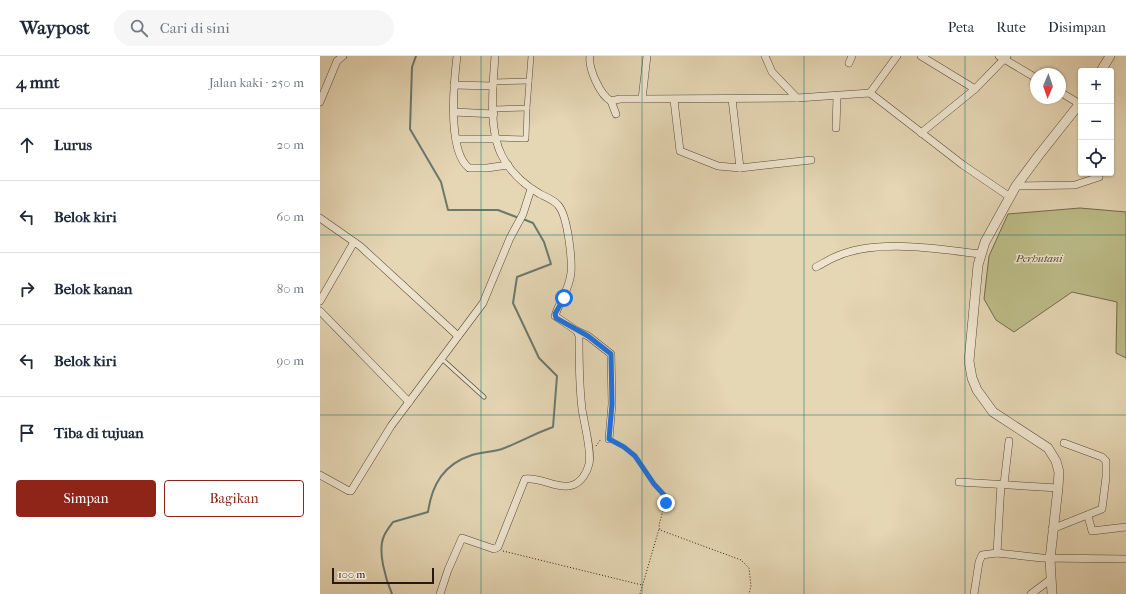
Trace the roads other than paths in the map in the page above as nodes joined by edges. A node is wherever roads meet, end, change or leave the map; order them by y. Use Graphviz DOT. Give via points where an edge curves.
graph roads {
  1 [pos="343,56"];
  2 [pos="457,56"];
  3 [pos="495,56"];
  4 [pos="531,56"];
  5 [pos="590,56"];
  6 [pos="647,56"];
  7 [pos="765,56"];
  8 [pos="897,56"];
  9 [pos="921,56"];
  10 [pos="1110,56"];
  11 [pos="1003,57"];
  12 [pos="1103,68"];
  13 [pos="1030,74"];
  14 [pos="529,81"];
  15 [pos="493,84"];
  16 [pos="454,85"];
  17 [pos="975,89"];
  18 [pos="870,93"];
  19 [pos="1066,95"];
  20 [pos="837,96"];
  21 [pos="797,98"];
  22 [pos="642,99"];
  23 [pos="732,99"];
  24 [pos="674,100"];
  25 [pos="611,101"];
  26 [pos="320,102"];
  27 [pos="1078,102"];
  28 [pos="1079,104"];
  29 [pos="527,108"];
  30 [pos="454,112"];
  31 [pos="494,112"];
  32 [pos="616,114"];
  33 [pos="836,128"];
  34 [pos="921,133"];
  35 [pos="456,138"];
  36 [pos="496,139"];
  37 [pos="811,160"];
  38 [pos="508,165"];
  39 [pos="740,168"];
  40 [pos="1099,177"];
  41 [pos="1016,186"];
  42 [pos="531,189"];
  43 [pos="1010,197"];
  44 [pos="320,218"];
  45 [pos="354,242"];
  46 [pos="981,254"];
  47 [pos="816,268"];
  48 [pos="320,301"];
  49 [pos="320,311"];
  50 [pos="577,331"];
  51 [pos="458,336"];
  52 [pos="441,358"];
  53 [pos="484,397"];
  54 [pos="409,402"];
  55 [pos="609,439"];
  56 [pos="1009,441"];
  57 [pos="1064,443"];
  58 [pos="320,475"];
  59 [pos="959,482"];
  60 [pos="1002,484"];
  61 [pos="1058,488"];
  62 [pos="1088,516"];
  63 [pos="1126,527"];
  64 [pos="1052,529"];
  65 [pos="997,553"];
  66 [pos="1050,559"];
  67 [pos="1126,560"];
  68 [pos="1050,579"];
  69 [pos="440,594"];
  70 [pos="974,594"];
  71 [pos="1031,594"];
  72 [pos="1052,594"];
  1 -- 26 [label="street" via="337,61"];
  2 -- 16 [label="street"];
  3 -- 15 [label="street"];
  4 -- 14 [label="street"];
  5 -- 25 [label="street" via="599,89 605,98"];
  6 -- 22 [label="street"];
  7 -- 21 [label="street" via="772,72"];
  8 -- 18 [label="street"];
  9 -- 17 [label="street"];
  10 -- 12 [label="street"];
  11 -- 13 [label="street"];
  11 -- 17 [label="street"];
  14 -- 15 [label="street"];
  14 -- 29 [label="street"];
  15 -- 16 [label="street"];
  15 -- 31 [label="street"];
  16 -- 30 [label="street"];
  17 -- 34 [label="street"];
  18 -- 20 [label="street"];
  18 -- 34 [label="street"];
  19 -- 27 [label="street"];
  20 -- 21 [label="street"];
  20 -- 33 [label="street"];
  21 -- 23 [label="street"];
  22 -- 24 [label="street"];
  22 -- 25 [label="street"];
  23 -- 24 [label="street"];
  23 -- 39 [label="street"];
  24 -- 39 [label="street" via="680,151 718,166"];
  25 -- 32 [label="street"];
  28 -- 41 [label="street"];
  29 -- 31 [label="street"];
  29 -- 36 [label="street" via="526,139"];
  30 -- 31 [label="street"];
  30 -- 35 [label="street"];
  31 -- 36 [label="street"];
  34 -- 43 [label="street" via="963,166"];
  35 -- 36 [label="street"];
  35 -- 38 [label="street" via="458,149 469,168"];
  36 -- 38 [label="street"];
  37 -- 39 [label="street"];
  38 -- 42 [label="street" via="517,178"];
  40 -- 41 [label="street" via="1075,185"];
  41 -- 43 [label="street"];
  42 -- 50 [label="street" via="559,205 564,217 571,273 564,298 555,316"];
  42 -- 51 [label="street" via="523,214 498,263 485,299"];
  43 -- 46 [label="street"];
  44 -- 45 [label="street"];
  45 -- 48 [label="street"];
  45 -- 51 [label="street"];
  46 -- 47 [label="street" via="909,246 874,247 836,256"];
  46 -- 61 [label="street" via="971,329 969,361 972,378 980,396 993,412 1051,451 1056,461"];
  49 -- 54 [label="street"];
  50 -- 55 [label="street" via="588,336 611,354 612,404"];
  50 -- 69 [label="street" via="578,377 590,463 587,470 578,483 568,486 541,479 522,481 498,547 495,549 462,538"];
  51 -- 52 [label="street"];
  52 -- 53 [label="lane"];
  52 -- 54 [label="street"];
  54 -- 58 [label="street" via="351,491"];
  56 -- 60 [label="street"];
  57 -- 62 [label="street" via="1102,457 1106,461 1102,510"];
  59 -- 60 [label="street"];
  60 -- 61 [label="street"];
  60 -- 65 [label="street"];
  61 -- 64 [label="street"];
  62 -- 63 [label="street" via="1092,530"];
  62 -- 64 [label="street"];
  64 -- 66 [label="street"];
  65 -- 66 [label="street"];
  65 -- 70 [label="street" via="980,557"];
  66 -- 67 [label="street"];
  66 -- 68 [label="street"];
  68 -- 71 [label="street"];
  68 -- 72 [label="street"];
}
